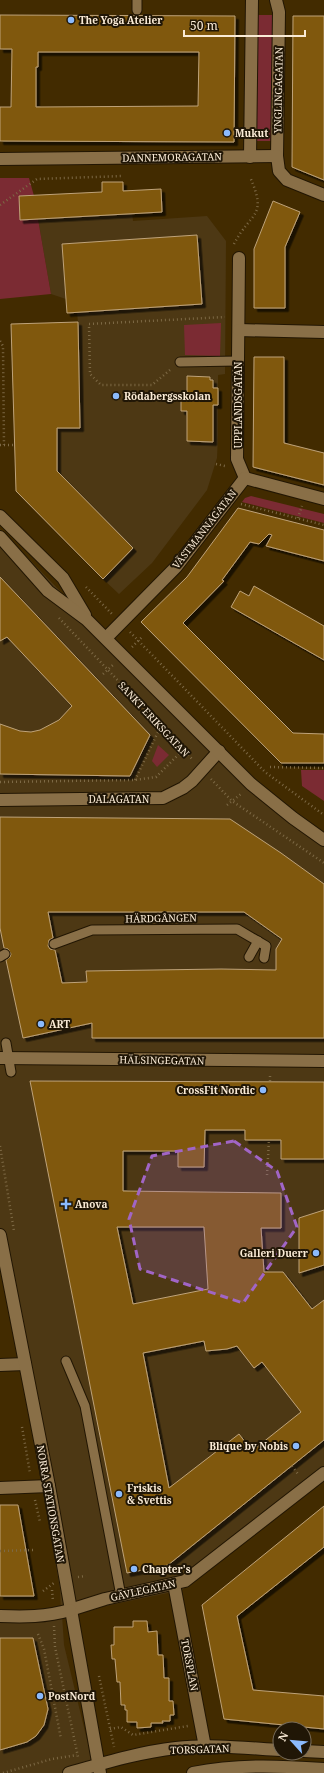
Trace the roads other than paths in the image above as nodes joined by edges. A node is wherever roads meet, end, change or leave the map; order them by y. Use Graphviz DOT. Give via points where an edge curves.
graph roads {
  1 [pos="137,0"];
  2 [pos="252,0"];
  3 [pos="276,0"];
  4 [pos="137,10"];
  5 [pos="277,156"];
  6 [pos="250,157"];
  7 [pos="0,159"];
  8 [pos="324,195"];
  9 [pos="239,258"];
  10 [pos="239,330"];
  11 [pos="324,332"];
  12 [pos="238,361"];
  13 [pos="180,362"];
  14 [pos="244,478"];
  15 [pos="324,500"];
  16 [pos="0,516"];
  17 [pos="0,537"];
  18 [pos="87,620"];
  19 [pos="106,638"];
  20 [pos="219,751"];
  21 [pos="0,800"];
  22 [pos="324,840"];
  23 [pos="54,944"];
  24 [pos="262,944"];
  25 [pos="250,957"];
  26 [pos="264,958"];
  27 [pos="6,1043"];
  28 [pos="4,1058"];
  29 [pos="324,1061"];
  30 [pos="11,1072"];
  31 [pos="0,1239"];
  32 [pos="66,1361"];
  33 [pos="26,1364"];
  34 [pos="0,1365"];
  35 [pos="324,1473"];
  36 [pos="49,1486"];
  37 [pos="0,1488"];
  38 [pos="174,1584"];
  39 [pos="121,1596"];
  40 [pos="70,1610"];
  41 [pos="0,1616"];
  42 [pos="205,1747"];
  43 [pos="272,1750"];
  44 [pos="312,1751"];
  45 [pos="324,1752"];
  46 [pos="99,1769"];
  47 [pos="324,1769"];
  48 [pos="212,1771"];
  49 [pos="69,1773"];
  50 [pos="193,1773"];
  1 -- 4 [label="lane"];
  2 -- 6 [label="street"];
  3 -- 5 [label="street, YNGLINGAGATAN" via="279,12"];
  5 -- 6 [label="street, DANNEMORAGATAN"];
  5 -- 8 [label="street" via="278,171 288,180"];
  6 -- 7 [label="street, DANNEMORAGATAN"];
  9 -- 10 [label="street, UPPLANDSGATAN"];
  10 -- 11 [label="street"];
  10 -- 12 [label="street, UPPLANDSGATAN"];
  12 -- 13 [label="lane"];
  12 -- 14 [label="street, UPPLANDSGATAN" via="238,459"];
  14 -- 15 [label="street"];
  14 -- 19 [label="street, VÄSTMANNAGATAN" via="176,567"];
  16 -- 18 [label="street" via="63,578"];
  17 -- 18 [label="street" via="48,591"];
  18 -- 19 [label="street"];
  19 -- 20 [label="street"];
  20 -- 21 [label="street, DALAGATAN" via="183,788 162,798"];
  20 -- 22 [label="street" via="251,784"];
  23 -- 24 [label="lane, HÄRDGÅNGEN" via="92,930 237,929"];
  24 -- 25 [label="lane"];
  24 -- 26 [label="lane"];
  27 -- 28 [label="lane"];
  28 -- 29 [label="street, HÄLSINGEGATAN"];
  28 -- 30 [label="lane"];
  31 -- 33 [label="street, NORRA STATIONSGATAN"];
  32 -- 39 [label="lane" via="85,1406"];
  33 -- 34 [label="street"];
  33 -- 36 [label="street, NORRA STATIONSGATAN"];
  35 -- 38 [label="street, GÄVLEGATAN" via="185,1581"];
  36 -- 37 [label="street"];
  36 -- 40 [label="street, NORRA STATIONSGATAN"];
  38 -- 39 [label="street, GÄVLEGATAN"];
  38 -- 42 [label="street, TORSPLAN"];
  39 -- 40 [label="street, GÄVLEGATAN"];
  40 -- 41 [label="street, GÄVLEGATAN" via="54,1615"];
  40 -- 46 [label="street, NORRA STATIONSGATAN"];
  42 -- 43 [label="street, TORSGATAN"];
  42 -- 46 [label="street, TORSGATAN" via="176,1748 116,1760"];
  44 -- 45 [label="street"];
  46 -- 49 [label="street, TORSGATAN"];
  47 -- 48 [label="street, TORSGATAN" via="267,1766"];
  48 -- 50 [label="street, TORSGATAN"];
}
